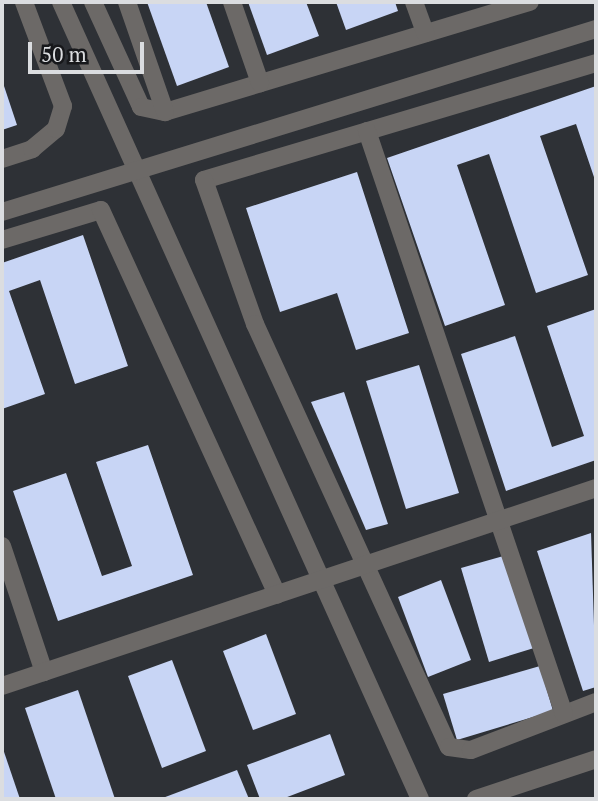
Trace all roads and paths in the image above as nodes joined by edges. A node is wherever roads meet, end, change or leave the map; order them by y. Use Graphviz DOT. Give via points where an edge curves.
graph roads {
  1 [pos="24,2"];
  2 [pos="61,2"];
  3 [pos="93,2"];
  4 [pos="127,2"];
  5 [pos="232,2"];
  6 [pos="414,2"];
  7 [pos="530,2"];
  8 [pos="596,30"];
  9 [pos="425,33"];
  10 [pos="596,63"];
  11 [pos="260,83"];
  12 [pos="165,112"];
  13 [pos="368,131"];
  14 [pos="2,159"];
  15 [pos="140,171"];
  16 [pos="2,212"];
  17 [pos="2,240"];
  18 [pos="596,488"];
  19 [pos="500,520"];
  20 [pos="2,546"];
  21 [pos="365,566"];
  22 [pos="323,580"];
  23 [pos="277,595"];
  24 [pos="44,672"];
  25 [pos="2,686"];
  26 [pos="596,702"];
  27 [pos="564,714"];
  28 [pos="596,759"];
  29 [pos="420,799"];
  30 [pos="475,799"];
  1 -- 14 [label="street" via="63,106 56,129 32,149"];
  2 -- 15 [label="street"];
  3 -- 12 [label="street" via="141,107"];
  4 -- 12 [label="street"];
  5 -- 11 [label="street"];
  6 -- 9 [label="street"];
  7 -- 9 [label="street"];
  8 -- 15 [label="street"];
  9 -- 11 [label="street"];
  10 -- 13 [label="street"];
  11 -- 12 [label="street"];
  13 -- 19 [label="street"];
  13 -- 21 [label="street" via="204,180 255,324"];
  15 -- 16 [label="street"];
  15 -- 22 [label="street"];
  17 -- 23 [label="street" via="101,210"];
  18 -- 19 [label="street"];
  19 -- 21 [label="street"];
  19 -- 27 [label="street"];
  20 -- 24 [label="street"];
  21 -- 22 [label="street"];
  21 -- 27 [label="street" via="449,747 471,750"];
  22 -- 23 [label="street"];
  22 -- 29 [label="street"];
  23 -- 24 [label="street"];
  24 -- 25 [label="street"];
  26 -- 27 [label="street"];
  28 -- 30 [label="street"];
}
